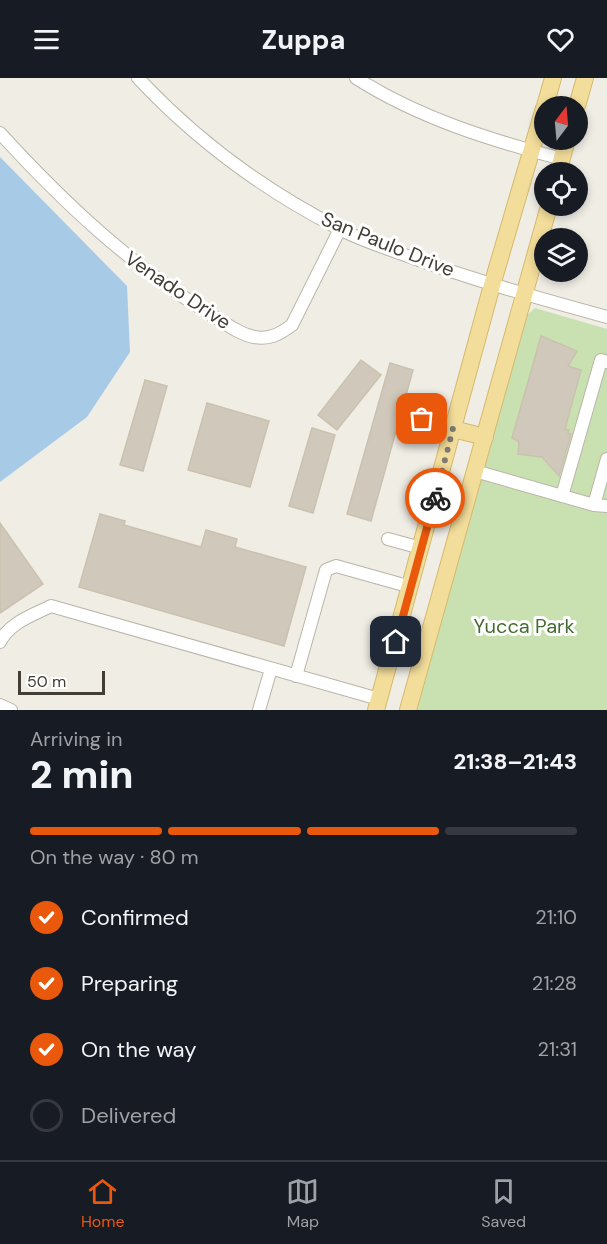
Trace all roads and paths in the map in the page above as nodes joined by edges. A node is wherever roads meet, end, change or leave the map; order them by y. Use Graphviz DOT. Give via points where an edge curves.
graph roads {
  1 [pos="138,78"];
  2 [pos="356,78"];
  3 [pos="554,78"];
  4 [pos="585,78"];
  5 [pos="548,96"];
  6 [pos="580,96"];
  7 [pos="0,133"];
  8 [pos="534,142"];
  9 [pos="531,151"];
  10 [pos="552,162"];
  11 [pos="546,216"];
  12 [pos="340,230"];
  13 [pos="492,285"];
  14 [pos="525,294"];
  15 [pos="607,317"];
  16 [pos="607,362"];
  17 [pos="422,419"];
  18 [pos="453,429"];
  19 [pos="484,437"];
  20 [pos="607,459"];
  21 [pos="475,471"];
  22 [pos="562,496"];
  23 [pos="594,505"];
  24 [pos="607,506"];
  25 [pos="388,539"];
  26 [pos="421,548"];
  27 [pos="411,587"];
  28 [pos="0,642"];
  29 [pos="271,669"];
  30 [pos="296,676"];
  31 [pos="378,704"];
  32 [pos="0,705"];
  33 [pos="11,710"];
  34 [pos="260,710"];
  35 [pos="408,710"];
  1 -- 12 [label="street, San Paulo Drive" via="207,143"];
  2 -- 9 [label="street" via="436,119"];
  3 -- 5 [label="main road"];
  4 -- 6 [label="main road"];
  7 -- 12 [label="street, Venado Drive" via="104,237 196,305 252,337 270,337 292,324"];
  8 -- 9 [label="main road"];
  9 -- 10 [label="street"];
  9 -- 13 [label="main road"];
  11 -- 14 [label="main road"];
  12 -- 13 [label="street, San Paulo Drive"];
  13 -- 14 [label="street, San Paulo Drive"];
  13 -- 18 [label="main road"];
  14 -- 15 [label="street, San Paulo Drive"];
  14 -- 19 [label="main road"];
  16 -- 22 [label="street" via="601,360"];
  17 -- 18 [label="street"];
  18 -- 19 [label="main road"];
  18 -- 26 [label="main road"];
  19 -- 21 [label="main road"];
  20 -- 23 [label="street"];
  21 -- 22 [label="street"];
  21 -- 35 [label="main road"];
  22 -- 23 [label="street"];
  23 -- 24 [label="street"];
  25 -- 26 [label="street"];
  26 -- 27 [label="main road"];
  27 -- 30 [label="street" via="336,566 326,570"];
  27 -- 31 [label="main road"];
  28 -- 29 [label="street" via="23,619 51,606"];
  29 -- 30 [label="street"];
  29 -- 34 [label="street"];
  30 -- 31 [label="street"];
  32 -- 33 [label="street"];
}
